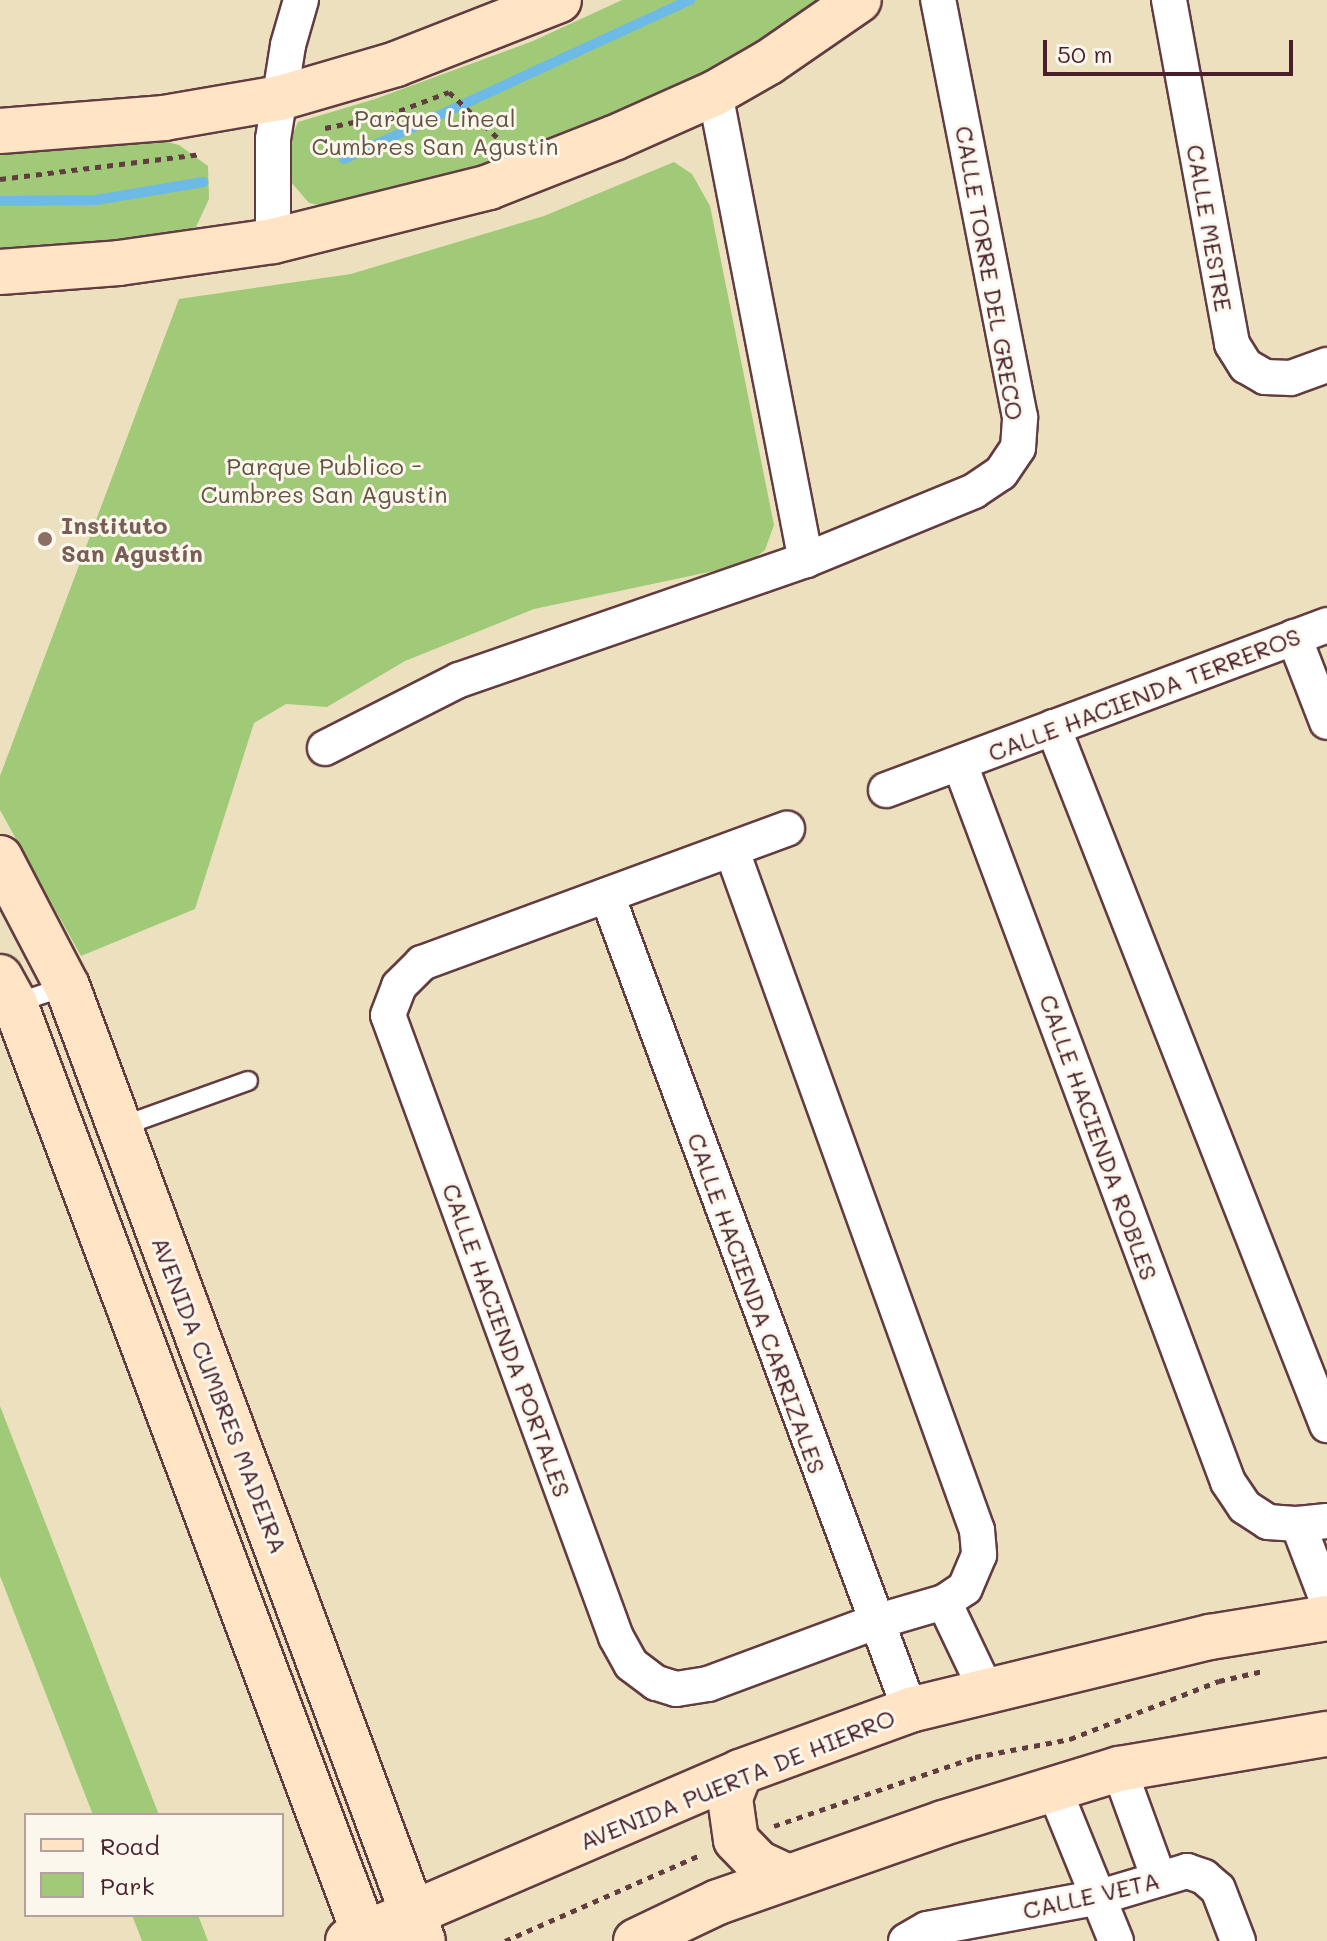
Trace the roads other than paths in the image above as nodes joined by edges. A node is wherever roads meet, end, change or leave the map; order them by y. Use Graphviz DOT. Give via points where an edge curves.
graph roads {
  1 [pos="301,0"];
  2 [pos="559,0"];
  3 [pos="859,0"];
  4 [pos="938,0"];
  5 [pos="1169,0"];
  6 [pos="715,93"];
  7 [pos="276,118"];
  8 [pos="0,131"];
  9 [pos="273,241"];
  10 [pos="0,272"];
  11 [pos="1327,365"];
  12 [pos="806,560"];
  13 [pos="1327,625"];
  14 [pos="1294,637"];
  15 [pos="1327,722"];
  16 [pos="1053,727"];
  17 [pos="325,748"];
  18 [pos="960,764"];
  19 [pos="886,790"];
  20 [pos="787,829"];
  21 [pos="732,851"];
  22 [pos="0,858"];
  23 [pos="607,895"];
  24 [pos="67,986"];
  25 [pos="5,997"];
  26 [pos="248,1081"];
  27 [pos="120,1127"];
  28 [pos="1327,1425"];
  29 [pos="1312,1522"];
  30 [pos="1327,1600"];
  31 [pos="944,1602"];
  32 [pos="1327,1618"];
  33 [pos="875,1622"];
  34 [pos="986,1690"];
  35 [pos="910,1710"];
  36 [pos="1327,1734"];
  37 [pos="1119,1769"];
  38 [pos="740,1772"];
  39 [pos="1054,1789"];
  40 [pos="670,1803"];
  41 [pos="727,1844"];
  42 [pos="788,1877"];
  43 [pos="1159,1879"];
  44 [pos="1100,1897"];
  45 [pos="718,1902"];
  46 [pos="418,1927"];
  47 [pos="360,1939"];
  48 [pos="636,1941"];
  49 [pos="906,1941"];
  50 [pos="1116,1941"];
  51 [pos="1238,1941"];
  1 -- 7 [label="street"];
  2 -- 7 [label="street"];
  3 -- 6 [label="street"];
  4 -- 12 [label="street, CALLE TORRE DEL GRECO" via="1020,417 1018,448 1001,473 974,491"];
  5 -- 11 [label="street, CALLE MESTRE" via="1232,344 1246,366 1265,377 1291,378"];
  6 -- 9 [label="street" via="489,187"];
  6 -- 12 [label="street"];
  7 -- 8 [label="street" via="164,118"];
  7 -- 9 [label="street"];
  9 -- 10 [label="street" via="119,263"];
  12 -- 17 [label="street, CALLE TORRE DEL GRECO" via="459,680"];
  13 -- 14 [label="street, CALLE HACIENDA TERREROS"];
  14 -- 15 [label="street"];
  14 -- 16 [label="street, CALLE HACIENDA TERREROS"];
  16 -- 18 [label="street, CALLE HACIENDA TERREROS"];
  16 -- 28 [label="street"];
  18 -- 19 [label="street, CALLE HACIENDA TERREROS"];
  18 -- 29 [label="street, CALLE HACIENDA ROBLES" via="1228,1482 1245,1507 1268,1522"];
  20 -- 21 [label="street"];
  21 -- 23 [label="street"];
  21 -- 31 [label="street" via="977,1530 975,1571 965,1588"];
  22 -- 24 [label="street, AVENIDA CUMBRES MADEIRA"];
  23 -- 33 [label="street, CALLE HACIENDA CARRIZALES"];
  23 -- 33 [label="street, CALLE HACIENDA PORTALES" via="422,963 399,986 388,1015 616,1637 631,1664 656,1683 676,1689 708,1684"];
  24 -- 25 [label="lane"];
  24 -- 27 [label="street, AVENIDA CUMBRES MADEIRA"];
  25 -- 47 [label="street"];
  26 -- 27 [label="lane"];
  27 -- 46 [label="street, AVENIDA CUMBRES MADEIRA"];
  29 -- 30 [label="street"];
  31 -- 33 [label="street"];
  31 -- 34 [label="street"];
  32 -- 34 [label="street, AVENIDA PUERTA DE HIERRO" via="1210,1637"];
  33 -- 35 [label="street, CALLE HACIENDA CARRIZALES"];
  34 -- 35 [label="street, AVENIDA PUERTA DE HIERRO"];
  35 -- 38 [label="street, AVENIDA PUERTA DE HIERRO"];
  36 -- 37 [label="street"];
  37 -- 39 [label="street"];
  37 -- 43 [label="street"];
  38 -- 40 [label="street, AVENIDA PUERTA DE HIERRO"];
  38 -- 41 [label="street" via="730,1798"];
  39 -- 42 [label="street"];
  39 -- 44 [label="street"];
  40 -- 41 [label="street"];
  40 -- 46 [label="street, AVENIDA PUERTA DE HIERRO"];
  41 -- 42 [label="street"];
  41 -- 45 [label="street"];
  42 -- 45 [label="street"];
  43 -- 44 [label="street, CALLE VETA"];
  43 -- 51 [label="street, CALLE VETA" via="1187,1871 1204,1877 1218,1889"];
  44 -- 49 [label="street, CALLE VETA" via="927,1929"];
  44 -- 50 [label="street"];
  45 -- 48 [label="street"];
  46 -- 47 [label="street, AVENIDA PUERTA DE HIERRO"];
}
